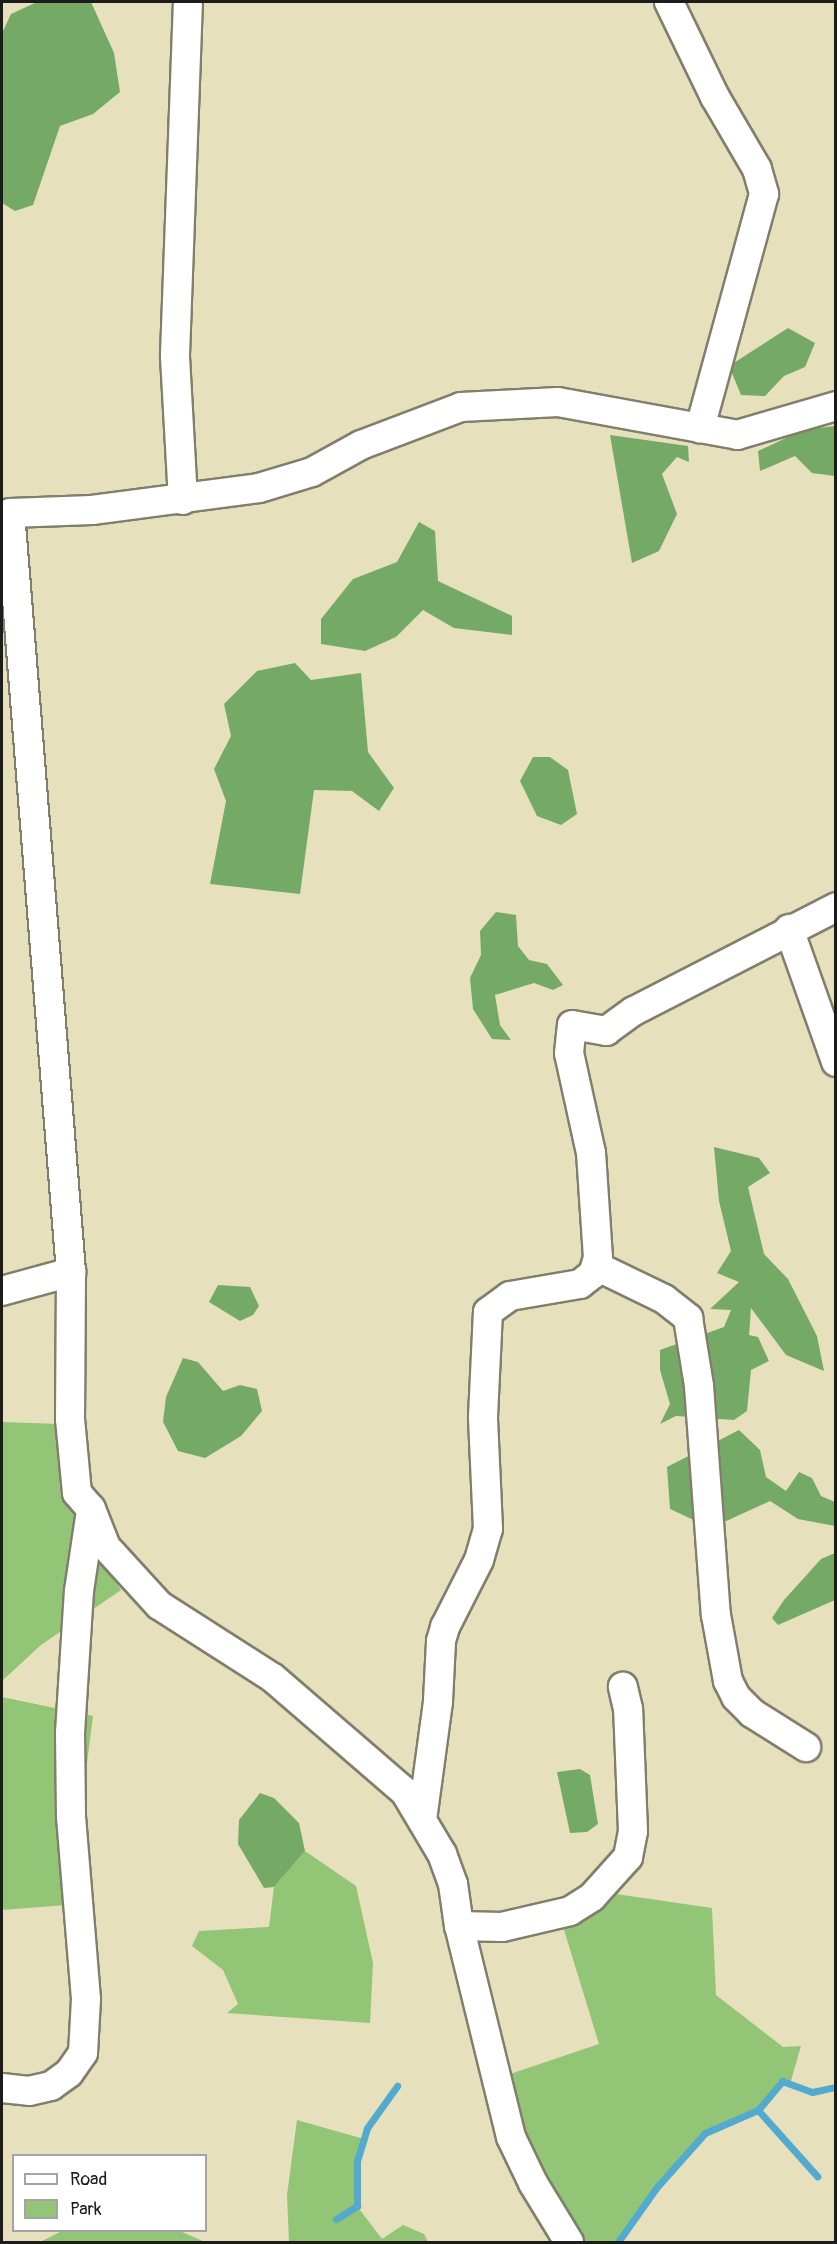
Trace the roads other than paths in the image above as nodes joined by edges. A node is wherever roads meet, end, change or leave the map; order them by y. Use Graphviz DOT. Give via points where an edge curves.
graph roads {
  1 [pos="188,2"];
  2 [pos="669,2"];
  3 [pos="836,406"];
  4 [pos="700,428"];
  5 [pos="183,500"];
  6 [pos="6,513"];
  7 [pos="836,907"];
  8 [pos="789,929"];
  9 [pos="836,1062"];
  10 [pos="596,1266"];
  11 [pos="71,1272"];
  12 [pos="2,1291"];
  13 [pos="91,1509"];
  14 [pos="623,1688"];
  15 [pos="806,1748"];
  16 [pos="422,1821"];
  17 [pos="459,1926"];
  18 [pos="2,2088"];
  19 [pos="569,2242"];
  1 -- 5 [label="street" via="175,355"];
  2 -- 4 [label="street" via="715,97 757,169 764,194"];
  3 -- 4 [label="street" via="737,435"];
  4 -- 5 [label="street" via="558,402 461,407 361,445 312,472 259,488"];
  5 -- 6 [label="street" via="92,510"];
  6 -- 11 [label="street"];
  7 -- 8 [label="street"];
  8 -- 9 [label="street"];
  8 -- 10 [label="street" via="634,1011 606,1031 572,1024 569,1053 591,1153"];
  10 -- 15 [label="street" via="664,1299 688,1318 699,1386 716,1615 728,1681 736,1697 752,1713"];
  10 -- 16 [label="street" via="580,1284 510,1296 488,1312 483,1417 488,1529 479,1560 441,1641 438,1701"];
  11 -- 12 [label="street"];
  11 -- 13 [label="street" via="72,1456 77,1492"];
  13 -- 16 [label="street" via="106,1546 159,1605 273,1678 372,1760 405,1792"];
  13 -- 18 [label="street" via="79,1591 70,1733 71,1815 86,1999 83,2053 69,2073 51,2086 28,2091"];
  14 -- 17 [label="street" via="628,1709 633,1831 628,1857 592,1897 570,1911 502,1927"];
  16 -- 17 [label="street" via="442,1854 453,1884"];
  17 -- 19 [label="street" via="511,2138 546,2207"];
}
